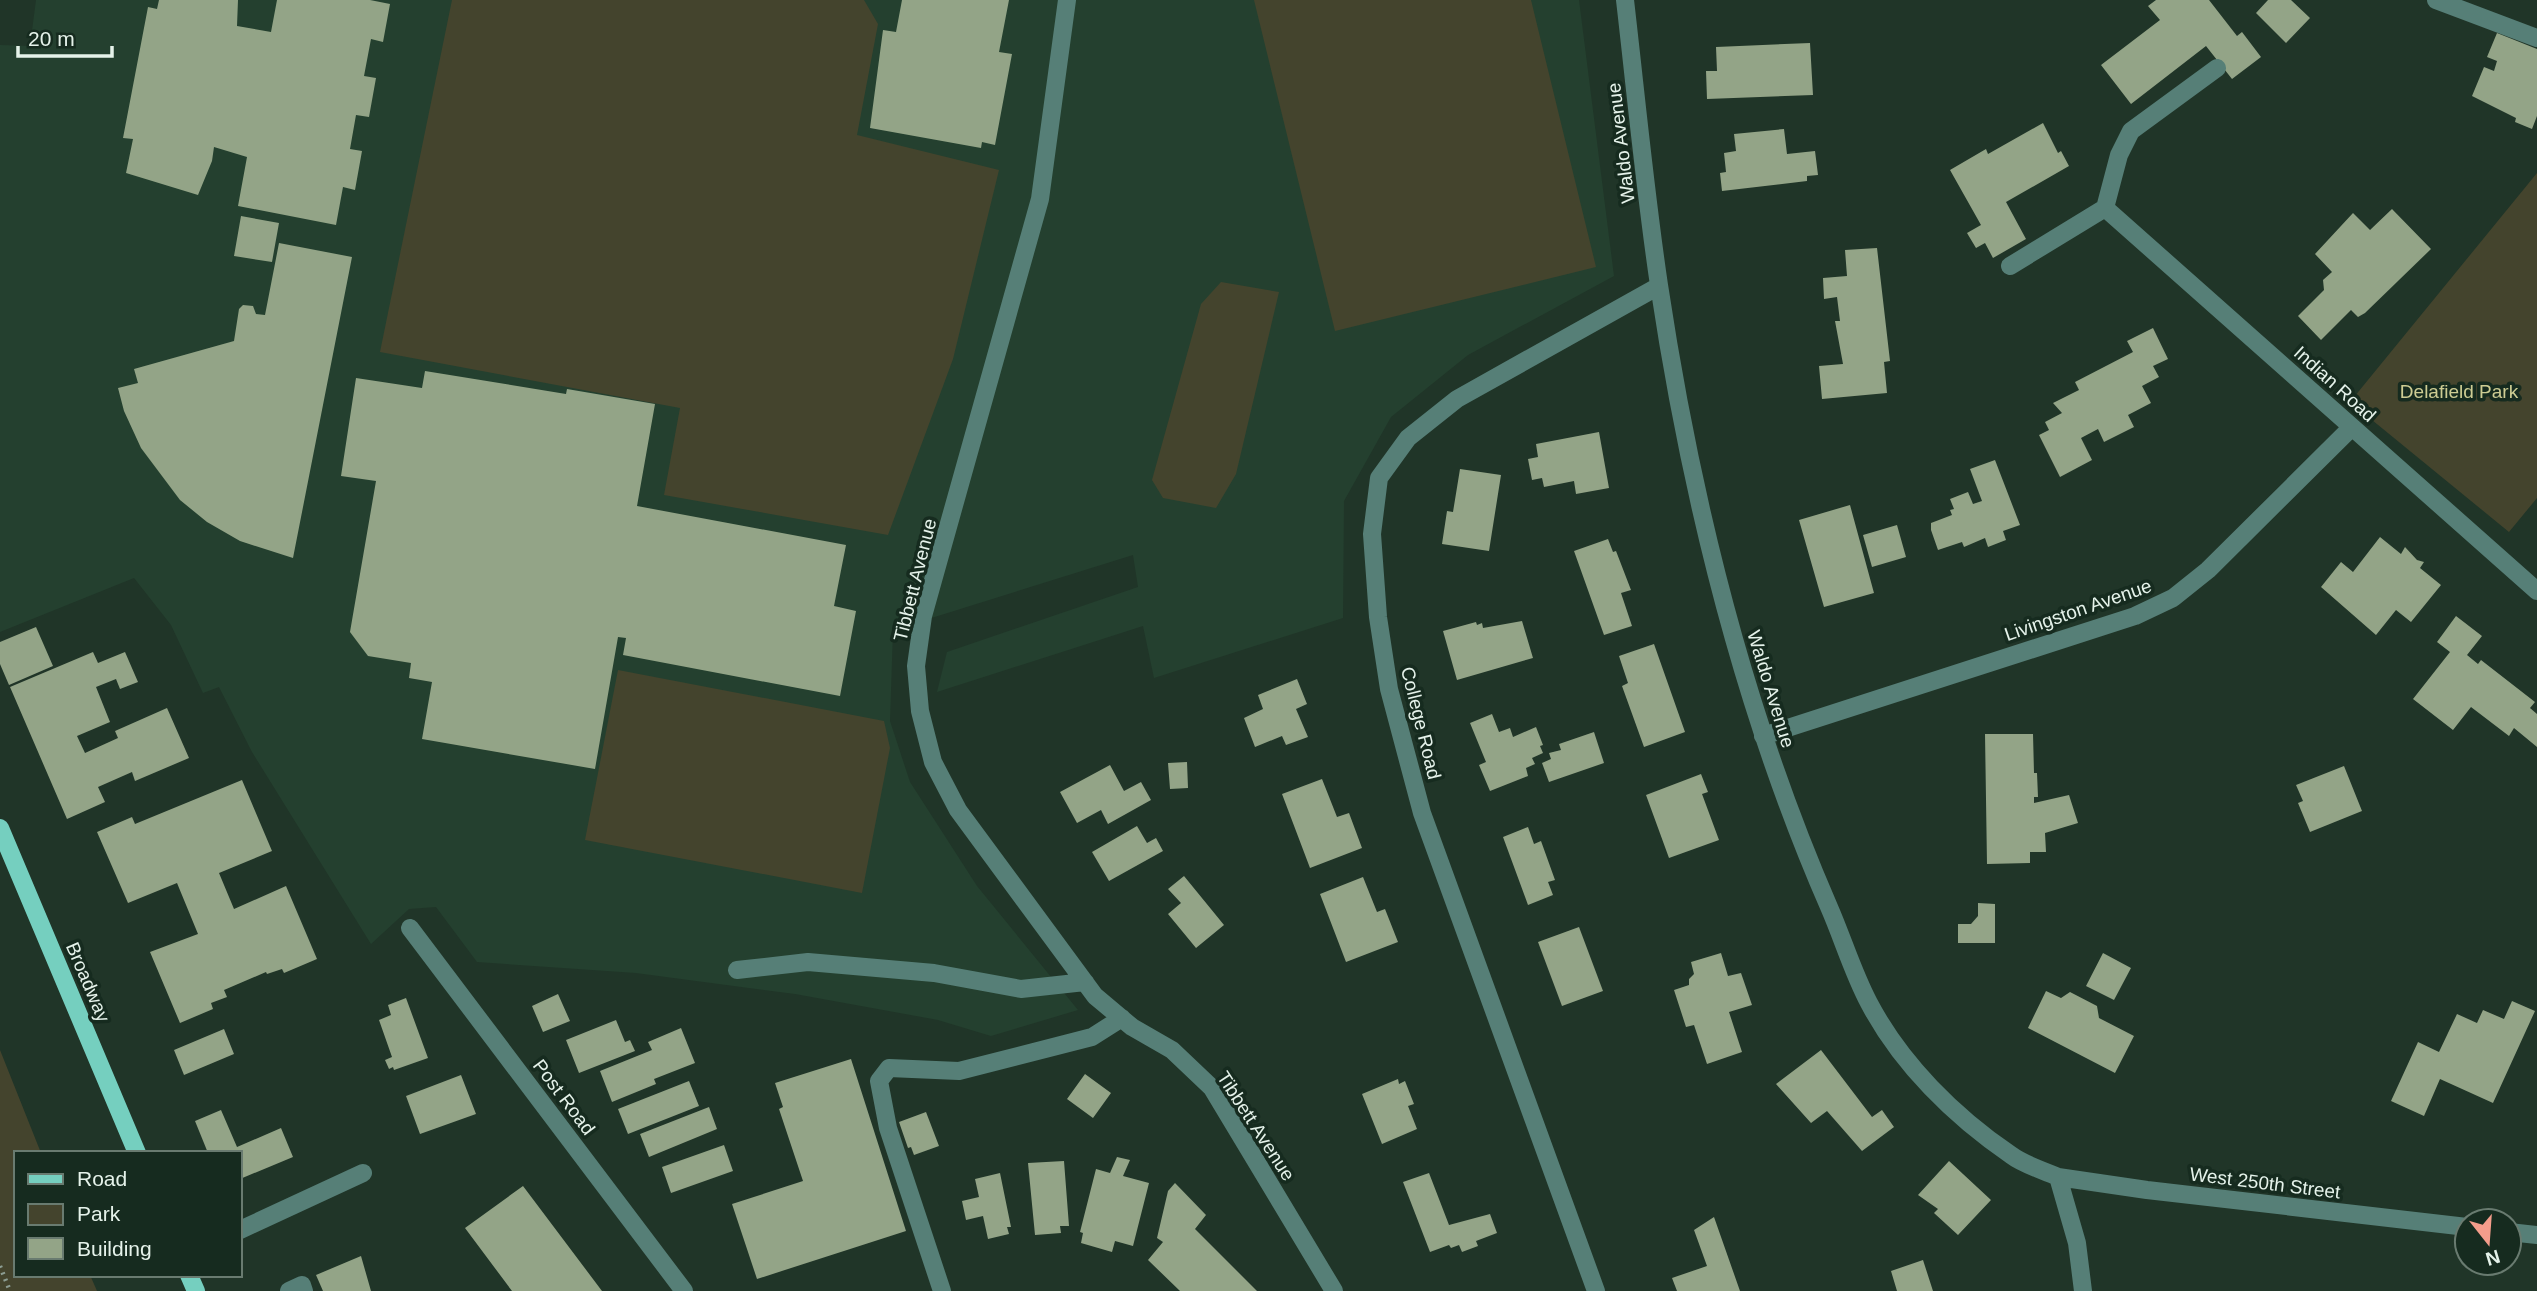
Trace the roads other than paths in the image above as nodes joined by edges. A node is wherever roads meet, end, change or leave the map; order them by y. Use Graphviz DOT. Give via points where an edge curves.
graph roads {
  1 [pos="1067,0"];
  2 [pos="1625,0"];
  3 [pos="2436,0"];
  4 [pos="2537,38"];
  5 [pos="2217,68"];
  6 [pos="2105,208"];
  7 [pos="2010,266"];
  8 [pos="1660,286"];
  9 [pos="2351,428"];
  10 [pos="2537,591"];
  11 [pos="1763,736"];
  12 [pos="0,828"];
  13 [pos="410,928"];
  14 [pos="737,970"];
  15 [pos="1085,982"];
  16 [pos="1122,1018"];
  17 [pos="136,1151"];
  18 [pos="363,1173"];
  19 [pos="2058,1177"];
  20 [pos="2453,1225"];
  21 [pos="242,1229"];
  22 [pos="289,1291"];
  23 [pos="304,1291"];
  24 [pos="684,1291"];
  25 [pos="942,1291"];
  26 [pos="1334,1291"];
  27 [pos="1596,1291"];
  28 [pos="2083,1291"];
  1 -- 15 [label="street, Tibbett Avenue" via="1040,199 923,616 916,666 920,710 933,762 958,810"];
  2 -- 8 [label="street, Waldo Avenue"];
  3 -- 4 [label="street"];
  5 -- 6 [label="street" via="2131,131 2119,155"];
  6 -- 7 [label="street"];
  6 -- 9 [label="street, Indian Road"];
  8 -- 11 [label="street, Waldo Avenue" via="1698,490 1725,607"];
  8 -- 27 [label="street, College Road" via="1457,399 1408,438 1379,478 1372,534 1389,689 1422,813"];
  9 -- 10 [label="street, Indian Road"];
  9 -- 11 [label="street, Livingston Avenue" via="2208,570 2173,598 2135,616"];
  11 -- 19 [label="street, Waldo Avenue" via="1870,1004 1942,1100 2013,1157"];
  12 -- 17 [label="main road, Broadway"];
  13 -- 24 [label="street, Post Road"];
  14 -- 15 [label="street" via="808,962 934,973 1021,989"];
  15 -- 16 [label="street, Tibbett Avenue"];
  16 -- 25 [label="street" via="1092,1037 1020,1057 959,1071 889,1068 879,1082 888,1128"];
  16 -- 26 [label="street, Tibbett Avenue" via="1172,1050 1212,1088"];
  18 -- 21 [label="street"];
  19 -- 20 [label="street, West 250th Street"];
  19 -- 28 [label="street" via="2077,1243"];
  22 -- 23 [label="street" via="302,1285"];
}
